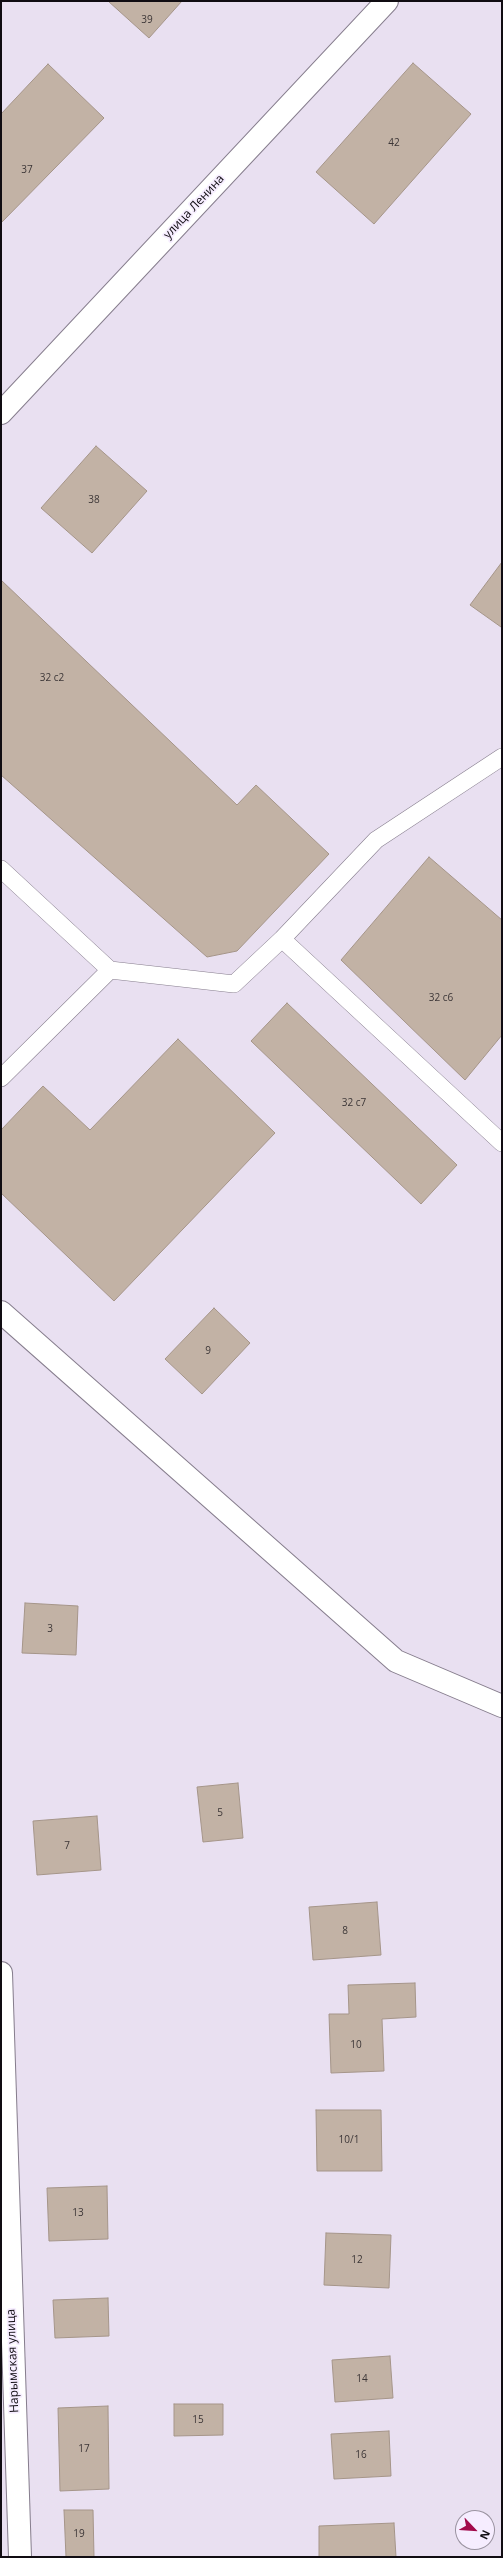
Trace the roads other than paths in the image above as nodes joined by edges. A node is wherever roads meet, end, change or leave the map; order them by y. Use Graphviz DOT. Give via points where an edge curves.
graph roads {
  1 [pos="387,1"];
  2 [pos="1,413"];
  3 [pos="502,757"];
  4 [pos="1,869"];
  5 [pos="282,939"];
  6 [pos="110,970"];
  7 [pos="1,1078"];
  8 [pos="502,1143"];
  9 [pos="1,1312"];
  10 [pos="502,1706"];
  11 [pos="1,1973"];
  12 [pos="20,2557"];
  1 -- 2 [label="street, улица Ленина"];
  3 -- 5 [label="lane" via="376,840"];
  4 -- 6 [label="lane"];
  5 -- 6 [label="lane" via="234,984"];
  5 -- 8 [label="lane"];
  6 -- 7 [label="lane"];
  9 -- 10 [label="street" via="396,1661"];
  11 -- 12 [label="street, Нарымская улица"];
}
